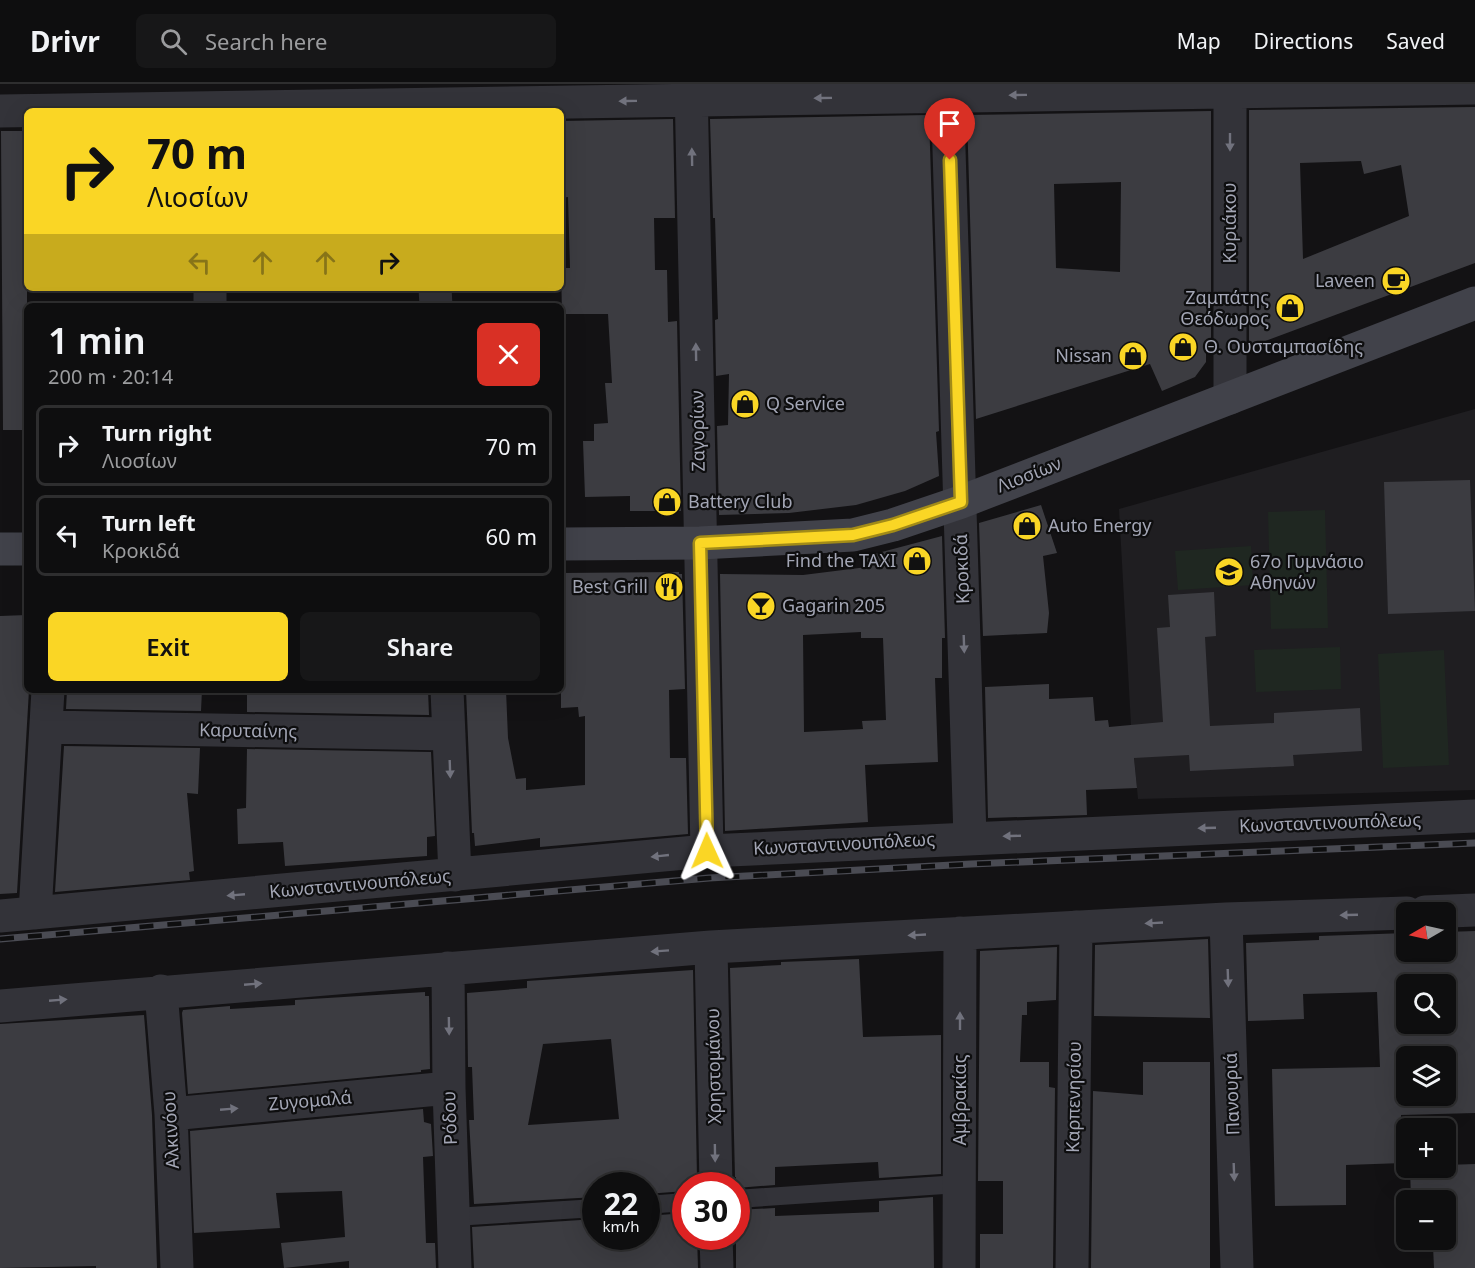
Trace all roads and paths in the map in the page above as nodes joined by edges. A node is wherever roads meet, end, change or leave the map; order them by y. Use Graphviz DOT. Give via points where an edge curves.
graph roads {
  1 [pos="1230,88"];
  2 [pos="1475,88"];
  3 [pos="947,90"];
  4 [pos="691,92"];
  5 [pos="432,100"];
  6 [pos="211,101"];
  7 [pos="63,108"];
  8 [pos="24,110"];
  9 [pos="0,111"];
  10 [pos="1475,303"];
  11 [pos="1230,398"];
  12 [pos="961,502"];
  13 [pos="700,543"];
  14 [pos="564,544"];
  15 [pos="0,549"];
  16 [pos="24,549"];
  17 [pos="48,693"];
  18 [pos="447,693"];
  19 [pos="46,727"];
  20 [pos="449,734"];
  21 [pos="1475,816"];
  22 [pos="970,838"];
  23 [pos="707,851"];
  24 [pos="455,876"];
  25 [pos="1475,910"];
  26 [pos="1456,911"];
  27 [pos="35,913"];
  28 [pos="1396,913"];
  29 [pos="0,916"];
  30 [pos="1226,919"];
  31 [pos="1076,927"];
  32 [pos="960,933"];
  33 [pos="711,947"];
  34 [pos="448,968"];
  35 [pos="161,991"];
  36 [pos="0,1006"];
  37 [pos="449,1088"];
  38 [pos="171,1114"];
  39 [pos="716,1172"];
  40 [pos="959,1184"];
  41 [pos="750,1198"];
  42 [pos="582,1209"];
  43 [pos="454,1217"];
  44 [pos="716,1250"];
  45 [pos="177,1268"];
  46 [pos="455,1268"];
  47 [pos="717,1268"];
  48 [pos="959,1268"];
  49 [pos="1072,1268"];
  50 [pos="1237,1268"];
  1 -- 2 [label="street"];
  1 -- 3 [label="street, one-way"];
  1 -- 11 [label="street, Κυριάκου, one-way"];
  3 -- 4 [label="street, one-way"];
  3 -- 12 [label="street, Κροκιδά"];
  4 -- 5 [label="street, one-way"];
  13 -- 4 [label="street, Ζαγορίων, one-way"];
  5 -- 6 [label="street"];
  6 -- 7 [label="street"];
  8 -- 9 [label="street"];
  10 -- 11 [label="main road, Λιοσίων"];
  11 -- 12 [label="main road, Λιοσίων"];
  12 -- 13 [label="main road, Λιοσίων" via="853,535"];
  12 -- 22 [label="street, Κροκιδά, one-way"];
  13 -- 14 [label="main road, Λιοσίων"];
  13 -- 23 [label="street, Ζαγορίων"];
  15 -- 16 [label="main road"];
  17 -- 19 [label="street"];
  18 -- 20 [label="street"];
  19 -- 20 [label="street, Καρυταίνης"];
  19 -- 27 [label="street"];
  20 -- 24 [label="street, one-way"];
  21 -- 22 [label="street, Κωνσταντινουπόλεως, one-way"];
  22 -- 23 [label="street, Κωνσταντινουπόλεως"];
  23 -- 24 [label="street, Κωνσταντινουπόλεως, one-way"];
  24 -- 27 [label="street, Κωνσταντινουπόλεως, one-way"];
  25 -- 26 [label="street"];
  27 -- 29 [label="street, Κωνσταντινουπόλεως"];
  28 -- 30 [label="street, one-way"];
  30 -- 31 [label="street, one-way"];
  30 -- 50 [label="street, Πανουριά, one-way"];
  31 -- 32 [label="street"];
  31 -- 49 [label="street, Καρπενησίου"];
  32 -- 33 [label="street, one-way"];
  40 -- 32 [label="street, Αμβρακίας, one-way"];
  33 -- 34 [label="street, one-way"];
  33 -- 39 [label="street, Χρηστομάνου, one-way"];
  35 -- 34 [label="street, one-way"];
  34 -- 37 [label="street, Ρόδου, one-way"];
  36 -- 35 [label="street, one-way"];
  35 -- 38 [label="street, Αλκινόου"];
  38 -- 37 [label="street, Ζυγομαλά, one-way"];
  37 -- 43 [label="street, Ρόδου"];
  38 -- 45 [label="street, Αλκινόου"];
  40 -- 41 [label="lane"];
  40 -- 48 [label="street, Αμβρακίας"];
  42 -- 43 [label="lane"];
  43 -- 46 [label="street, Ρόδου"];
  44 -- 47 [label="street"];
}
